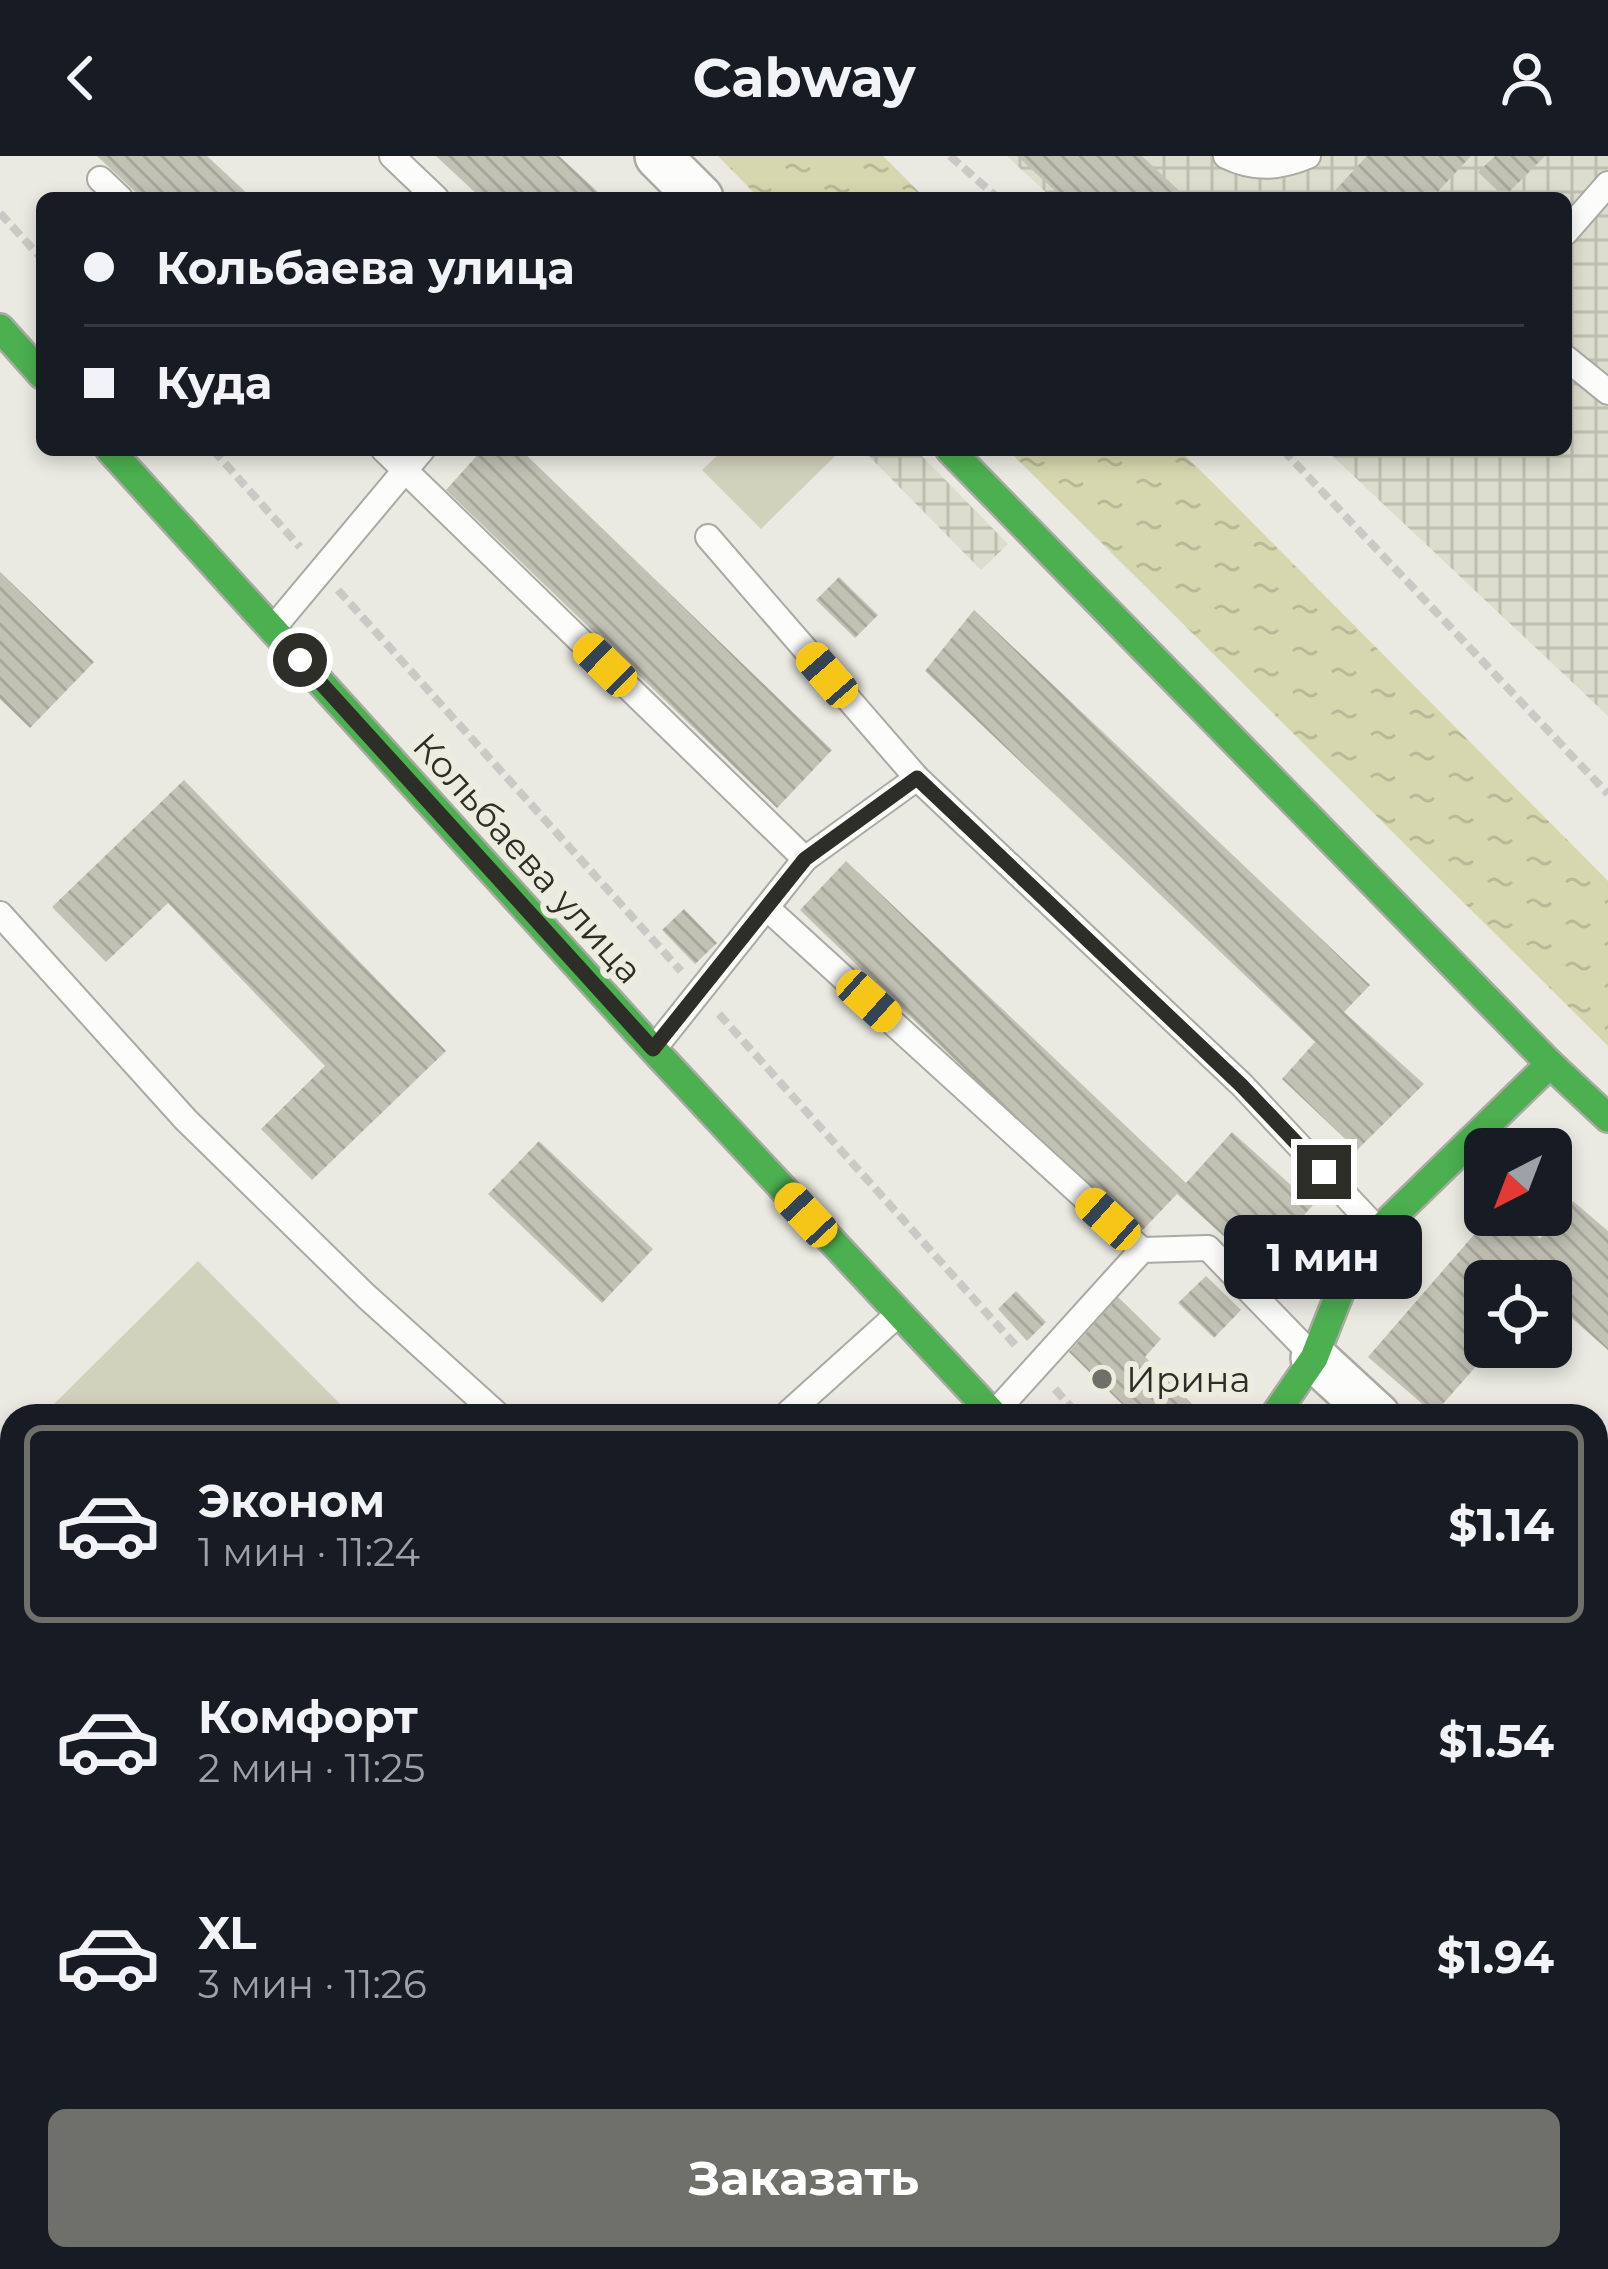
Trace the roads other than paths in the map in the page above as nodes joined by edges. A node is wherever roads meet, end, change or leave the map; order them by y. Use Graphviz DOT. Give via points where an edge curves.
graph roads {
  1 [pos="392,156"];
  2 [pos="658,156"];
  3 [pos="1226,156"];
  4 [pos="1308,156"];
  5 [pos="100,179"];
  6 [pos="1608,184"];
  7 [pos="114,192"];
  8 [pos="430,192"];
  9 [pos="694,192"];
  10 [pos="1572,225"];
  11 [pos="0,328"];
  12 [pos="1572,363"];
  13 [pos="36,368"];
  14 [pos="1608,392"];
  15 [pos="115,456"];
  16 [pos="391,456"];
  17 [pos="417,456"];
  18 [pos="956,456"];
  19 [pos="406,470"];
  20 [pos="708,537"];
  21 [pos="273,629"];
  22 [pos="917,778"];
  23 [pos="805,859"];
  24 [pos="766,908"];
  25 [pos="0,914"];
  26 [pos="653,1049"];
  27 [pos="1550,1064"];
  28 [pos="1608,1118"];
  29 [pos="1379,1230"];
  30 [pos="1142,1250"];
  31 [pos="898,1314"];
  32 [pos="1314,1358"];
  33 [pos="486,1404"];
  34 [pos="798,1404"];
  35 [pos="984,1404"];
  36 [pos="1004,1404"];
  37 [pos="1282,1404"];
  38 [pos="1364,1404"];
  1 -- 8 [label="lane"];
  2 -- 9 [label="street"];
  3 -- 4 [label="lane" via="1246,166 1286,166"];
  5 -- 7 [label="lane"];
  6 -- 10 [label="lane"];
  11 -- 13 [label="street"];
  12 -- 14 [label="lane"];
  15 -- 21 [label="street, Кольбаева улица"];
  16 -- 19 [label="lane"];
  17 -- 19 [label="lane"];
  18 -- 27 [label="street"];
  19 -- 21 [label="lane"];
  19 -- 23 [label="lane"];
  20 -- 22 [label="lane"];
  21 -- 26 [label="street, Кольбаева улица"];
  22 -- 23 [label="lane"];
  22 -- 29 [label="lane" via="1241,1085"];
  23 -- 24 [label="lane"];
  24 -- 26 [label="lane"];
  24 -- 30 [label="lane"];
  25 -- 33 [label="lane" via="186,1120"];
  26 -- 31 [label="street, Кольбаева улица"];
  27 -- 28 [label="street"];
  27 -- 29 [label="street"];
  29 -- 32 [label="street" via="1352,1262"];
  30 -- 32 [label="lane" via="1208,1248"];
  30 -- 36 [label="lane"];
  31 -- 34 [label="lane"];
  31 -- 35 [label="street, Кольбаева улица"];
  32 -- 37 [label="street"];
  32 -- 38 [label="street"];
}
